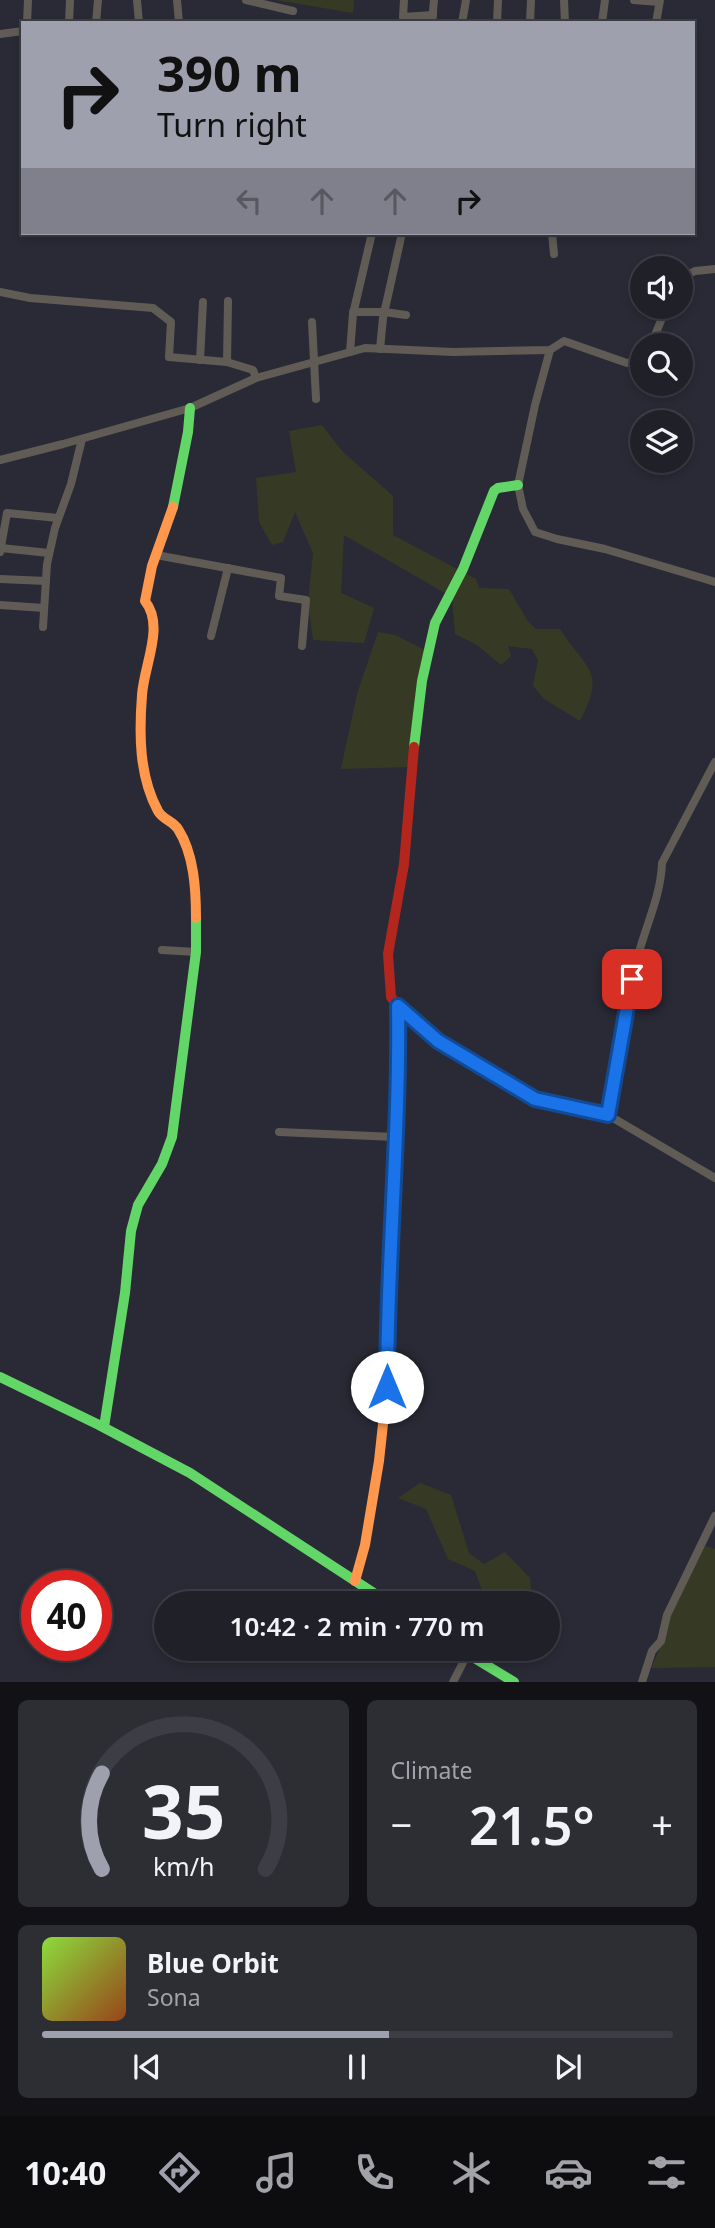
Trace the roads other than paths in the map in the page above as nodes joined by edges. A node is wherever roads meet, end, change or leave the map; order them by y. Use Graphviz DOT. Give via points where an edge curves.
graph roads {
  1 [pos="28,0"];
  2 [pos="70,0"];
  3 [pos="98,0"];
  4 [pos="136,0"];
  5 [pos="177,0"];
  6 [pos="246,0"];
  7 [pos="404,0"];
  8 [pos="434,0"];
  9 [pos="466,0"];
  10 [pos="498,0"];
  11 [pos="531,0"];
  12 [pos="565,0"];
  13 [pos="605,0"];
  14 [pos="634,0"];
  15 [pos="659,1"];
  16 [pos="293,11"];
  17 [pos="432,19"];
  18 [pos="27,21"];
  19 [pos="69,21"];
  20 [pos="96,21"];
  21 [pos="139,21"];
  22 [pos="179,21"];
  23 [pos="462,21"];
  24 [pos="497,21"];
  25 [pos="530,21"];
  26 [pos="565,21"];
  27 [pos="603,21"];
  28 [pos="656,21"];
  29 [pos="21,31"];
  30 [pos="0,34"];
  31 [pos="372,235"];
  32 [pos="402,235"];
  33 [pos="552,235"];
  34 [pos="554,254"];
  35 [pos="715,269"];
  36 [pos="693,272"];
  37 [pos="0,292"];
  38 [pos="203,302"];
  39 [pos="228,302"];
  40 [pos="353,312"];
  41 [pos="384,312"];
  42 [pos="406,316"];
  43 [pos="312,322"];
  44 [pos="380,349"];
  45 [pos="550,350"];
  46 [pos="350,352"];
  47 [pos="200,360"];
  48 [pos="227,362"];
  49 [pos="315,362"];
  50 [pos="630,362"];
  51 [pos="256,378"];
  52 [pos="316,399"];
  53 [pos="190,408"];
  54 [pos="82,439"];
  55 [pos="0,460"];
  56 [pos="518,485"];
  57 [pos="58,517"];
  58 [pos="0,550"];
  59 [pos="50,552"];
  60 [pos="156,555"];
  61 [pos="228,568"];
  62 [pos="0,579"];
  63 [pos="46,581"];
  64 [pos="715,582"];
  65 [pos="0,606"];
  66 [pos="44,608"];
  67 [pos="43,627"];
  68 [pos="211,636"];
  69 [pos="302,646"];
  70 [pos="715,762"];
  71 [pos="162,950"];
  72 [pos="196,952"];
  73 [pos="398,1006"];
  74 [pos="608,1115"];
  75 [pos="279,1132"];
  76 [pos="395,1138"];
  77 [pos="715,1178"];
  78 [pos="0,1377"];
  79 [pos="104,1427"];
  80 [pos="715,1516"];
  81 [pos="355,1581"];
  82 [pos="370,1591"];
  83 [pos="459,1661"];
  84 [pos="478,1661"];
  85 [pos="453,1682"];
  86 [pos="514,1682"];
  87 [pos="642,1682"];
  1 -- 18 [label="street"];
  2 -- 19 [label="street"];
  3 -- 20 [label="street"];
  4 -- 21 [label="street"];
  5 -- 22 [label="street"];
  6 -- 16 [label="street"];
  7 -- 17 [label="street" via="403,17"];
  8 -- 17 [label="street"];
  9 -- 23 [label="street"];
  10 -- 24 [label="street"];
  11 -- 25 [label="street"];
  12 -- 26 [label="street"];
  13 -- 27 [label="street"];
  14 -- 15 [label="street"];
  15 -- 28 [label="street"];
  29 -- 30 [label="street"];
  31 -- 40 [label="street"];
  32 -- 41 [label="street"];
  33 -- 34 [label="street"];
  35 -- 36 [label="street"];
  37 -- 47 [label="street" via="153,308 171,322 169,357"];
  38 -- 47 [label="street"];
  39 -- 48 [label="street"];
  40 -- 41 [label="street"];
  40 -- 46 [label="street"];
  41 -- 42 [label="street"];
  41 -- 44 [label="street"];
  43 -- 49 [label="street"];
  44 -- 45 [label="street"];
  44 -- 46 [label="street"];
  45 -- 50 [label="street" via="564,341"];
  45 -- 56 [label="street"];
  46 -- 49 [label="street"];
  47 -- 48 [label="street"];
  48 -- 51 [label="street" via="253,370"];
  49 -- 51 [label="street"];
  49 -- 52 [label="street"];
  51 -- 53 [label="street"];
  53 -- 54 [label="street"];
  53 -- 60 [label="street" via="173,506"];
  54 -- 55 [label="street"];
  54 -- 57 [label="street"];
  56 -- 64 [label="street" via="523,509 535,531"];
  56 -- 73 [label="street" via="494,491 463,569 435,623 427,653 404,864 388,954 391,998"];
  57 -- 58 [label="street" via="6,513"];
  57 -- 59 [label="street"];
  58 -- 59 [label="street"];
  59 -- 63 [label="street"];
  60 -- 61 [label="street"];
  60 -- 72 [label="street" via="145,601 152,610 154,631 146,664 140,750 159,814 177,827 189,856 196,891"];
  61 -- 68 [label="street"];
  61 -- 69 [label="street" via="281,578 279,596 306,600"];
  62 -- 63 [label="street"];
  63 -- 66 [label="street"];
  65 -- 66 [label="street"];
  66 -- 67 [label="street"];
  70 -- 74 [label="street" via="662,863 662,879 626,1003"];
  71 -- 72 [label="street"];
  72 -- 79 [label="street" via="172,1137 138,1206 131,1231"];
  73 -- 74 [label="street" via="438,1041 535,1099"];
  73 -- 76 [label="street"];
  74 -- 77 [label="street"];
  75 -- 76 [label="street"];
  76 -- 81 [label="street" via="387,1387 377,1474"];
  78 -- 79 [label="street"];
  79 -- 81 [label="street" via="190,1473"];
  80 -- 87 [label="street" via="667,1615"];
  81 -- 82 [label="street"];
  83 -- 85 [label="street"];
  84 -- 86 [label="street"];
}
